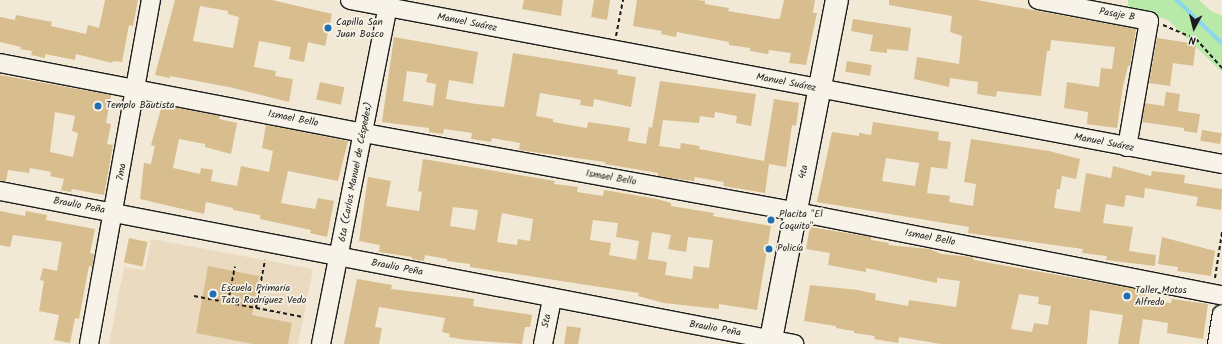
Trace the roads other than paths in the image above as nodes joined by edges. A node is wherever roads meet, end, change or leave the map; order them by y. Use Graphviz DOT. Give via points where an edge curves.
graph roads {
  1 [pos="151,0"];
  2 [pos="350,0"];
  3 [pos="837,0"];
  4 [pos="1038,0"];
  5 [pos="1071,3"];
  6 [pos="388,4"];
  7 [pos="0,63"];
  8 [pos="137,89"];
  9 [pos="820,90"];
  10 [pos="364,133"];
  11 [pos="1127,147"];
  12 [pos="1222,164"];
  13 [pos="0,191"];
  14 [pos="115,212"];
  15 [pos="797,212"];
  16 [pos="339,257"];
  17 [pos="1222,295"];
  18 [pos="552,299"];
  19 [pos="1222,314"];
  20 [pos="771,342"];
  21 [pos="89,344"];
  22 [pos="321,344"];
  23 [pos="543,344"];
  24 [pos="794,344"];
  25 [pos="1216,344"];
  1 -- 8 [label="street, 7ma"];
  2 -- 6 [label="street, Manuel Suárez"];
  3 -- 9 [label="main road, 4ta"];
  4 -- 5 [label="street, Pasaje B"];
  5 -- 11 [label="street, Pasaje B" via="1149,21"];
  6 -- 9 [label="street, Manuel Suárez"];
  6 -- 10 [label="street, 6ta (Carlos Manuel de Céspedes)"];
  7 -- 8 [label="street, Ismael Bello"];
  8 -- 10 [label="street, Ismael Bello"];
  8 -- 14 [label="street, 7ma"];
  9 -- 11 [label="street, Manuel Suárez"];
  9 -- 15 [label="main road, 4ta"];
  10 -- 15 [label="street, Ismael Bello"];
  10 -- 16 [label="street, 6ta (Carlos Manuel de Céspedes)"];
  11 -- 12 [label="street, Manuel Suárez"];
  13 -- 14 [label="street, Braulio Peña"];
  14 -- 16 [label="street, Braulio Peña"];
  14 -- 21 [label="street, 7ma"];
  15 -- 17 [label="street, Ismael Bello"];
  15 -- 20 [label="main road, 4ta"];
  16 -- 18 [label="street, Braulio Peña"];
  16 -- 22 [label="street, 6ta (Carlos Manuel de Céspedes)"];
  18 -- 20 [label="street, Braulio Peña"];
  18 -- 23 [label="street, 5ta"];
  19 -- 25 [label="street"];
  20 -- 24 [label="street, Braulio Peña"];
}
